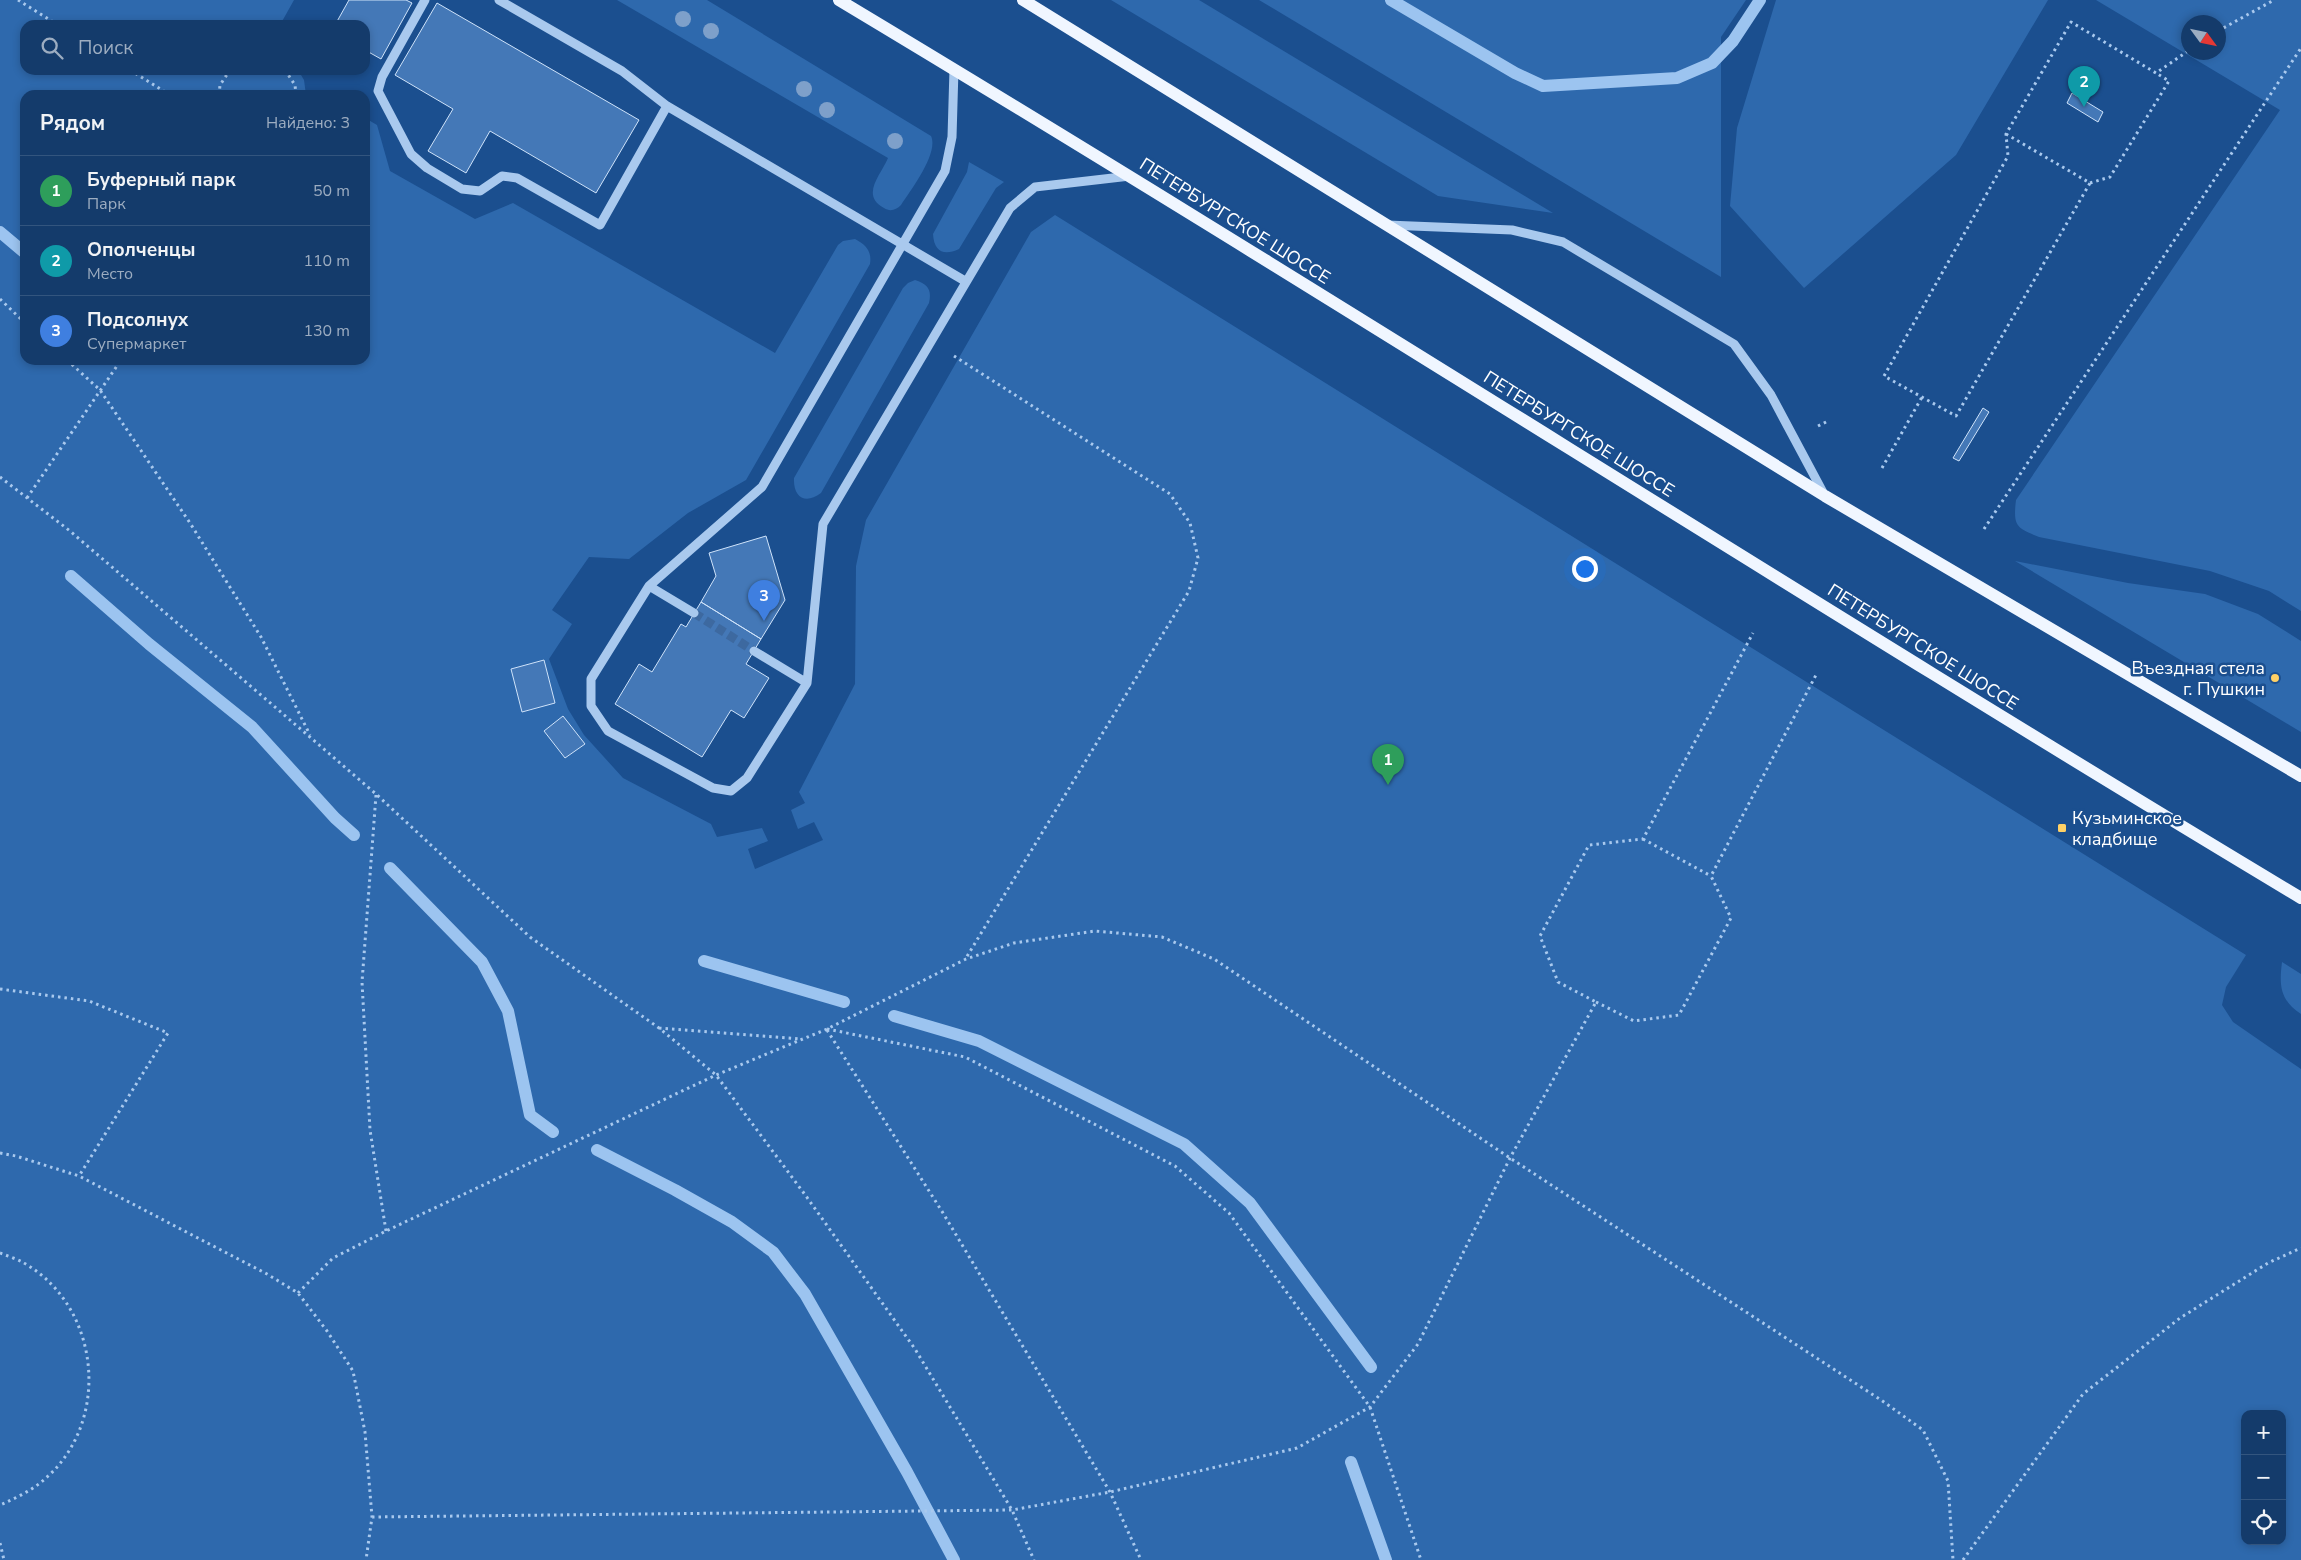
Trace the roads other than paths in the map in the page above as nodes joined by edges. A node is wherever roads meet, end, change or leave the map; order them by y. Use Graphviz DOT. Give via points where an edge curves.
graph roads {
  1 [pos="425,0"];
  2 [pos="499,0"];
  3 [pos="839,0"];
  4 [pos="1023,0"];
  5 [pos="954,69"];
  6 [pos="667,106"];
  7 [pos="1131,176"];
  8 [pos="1387,224"];
  9 [pos="903,244"];
  10 [pos="965,281"];
  11 [pos="1825,496"];
  12 [pos="649,586"];
  13 [pos="694,614"];
  14 [pos="754,651"];
  15 [pos="807,683"];
  16 [pos="2301,776"];
  17 [pos="2301,898"];
  1 -- 6 [label="lane" via="382,77 378,91 412,154 427,168 462,189 480,191 502,176 518,178 600,225"];
  2 -- 6 [label="lane" via="622,71"];
  3 -- 5 [label="main road, ПЕТЕРБУРГСКОЕ ШОССЕ"];
  4 -- 8 [label="main road"];
  5 -- 7 [label="main road, ПЕТЕРБУРГСКОЕ ШОССЕ"];
  5 -- 9 [label="lane" via="952,136 945,171"];
  6 -- 9 [label="lane"];
  7 -- 10 [label="lane" via="1035,186 1010,208"];
  7 -- 17 [label="main road, ПЕТЕРБУРГСКОЕ ШОССЕ" via="2108,782"];
  8 -- 11 [label="main road"];
  8 -- 11 [label="lane" via="1512,230 1563,242 1734,344 1771,395"];
  9 -- 10 [label="lane"];
  9 -- 12 [label="lane" via="762,486"];
  10 -- 15 [label="lane" via="823,524"];
  11 -- 16 [label="main road"];
  12 -- 13 [label="lane"];
  12 -- 15 [label="lane" via="591,680 591,706 608,731 713,788 731,791 747,778"];
  14 -- 15 [label="lane"];
}
